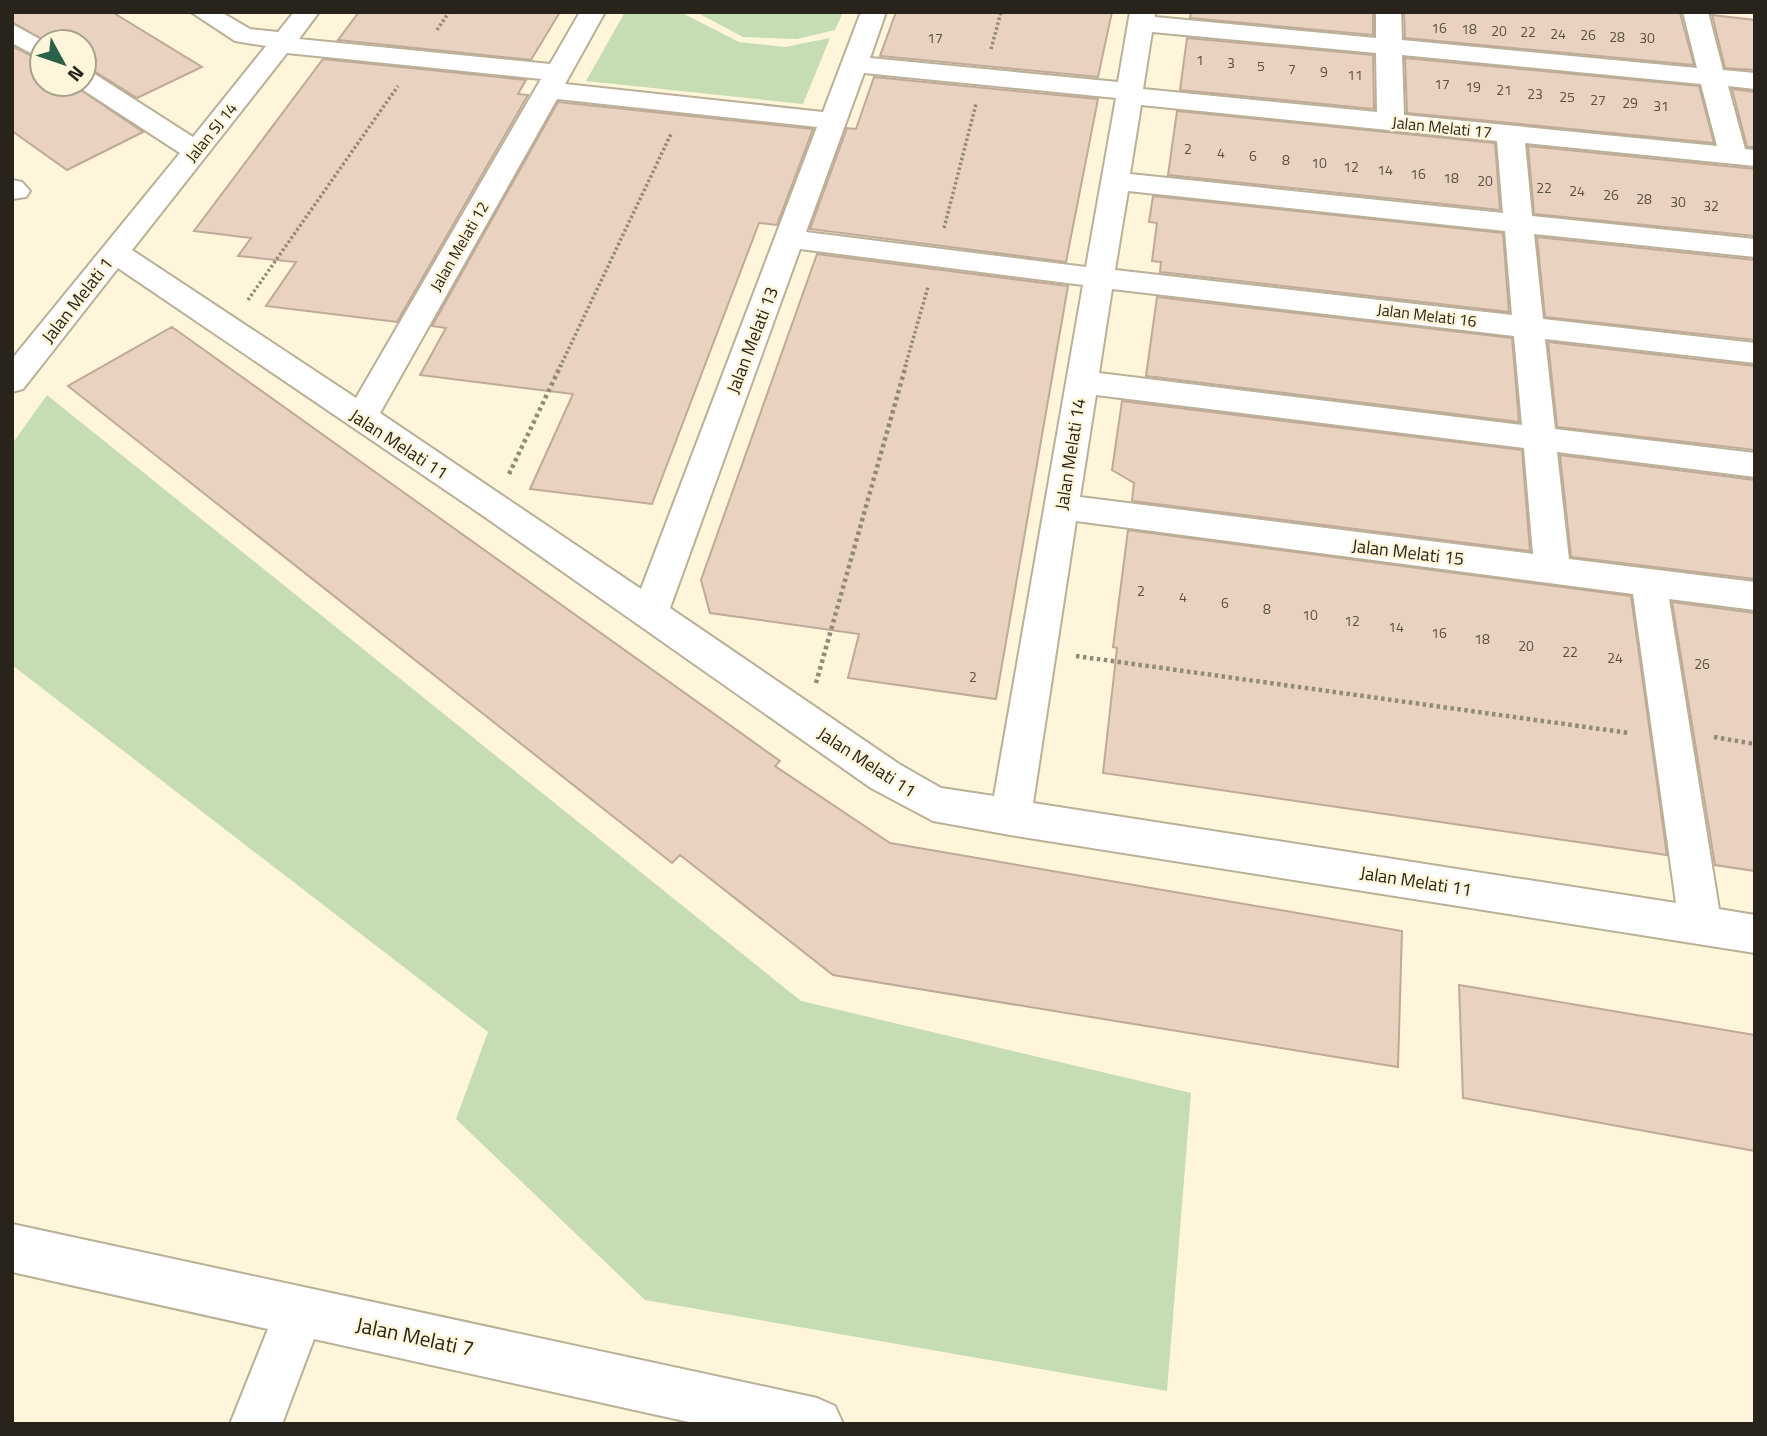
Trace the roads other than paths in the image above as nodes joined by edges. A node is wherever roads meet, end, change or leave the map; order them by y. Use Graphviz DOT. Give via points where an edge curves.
graph roads {
  1 [pos="202,12"];
  2 [pos="307,12"];
  3 [pos="593,12"];
  4 [pos="874,12"];
  5 [pos="1388,12"];
  6 [pos="1695,12"];
  7 [pos="1142,18"];
  8 [pos="12,32"];
  9 [pos="28,42"];
  10 [pos="283,42"];
  11 [pos="1389,46"];
  12 [pos="854,64"];
  13 [pos="1713,77"];
  14 [pos="553,81"];
  15 [pos="1755,81"];
  16 [pos="98,88"];
  17 [pos="1129,93"];
  18 [pos="833,121"];
  19 [pos="1391,122"];
  20 [pos="1510,134"];
  21 [pos="196,151"];
  22 [pos="1744,157"];
  23 [pos="1114,181"];
  24 [pos="1518,223"];
  25 [pos="789,239"];
  26 [pos="1755,248"];
  27 [pos="115,252"];
  28 [pos="1099,278"];
  29 [pos="1529,327"];
  30 [pos="1755,353"];
  31 [pos="12,381"];
  32 [pos="1081,382"];
  33 [pos="360,419"];
  34 [pos="1539,439"];
  35 [pos="1755,465"];
  36 [pos="1062,507"];
  37 [pos="1552,570"];
  38 [pos="1649,583"];
  39 [pos="1755,596"];
  40 [pos="649,615"];
  41 [pos="1010,818"];
  42 [pos="1700,925"];
  43 [pos="1755,934"];
  44 [pos="12,1248"];
  45 [pos="300,1311"];
  46 [pos="256,1424"];
  47 [pos="817,1424"];
  1 -- 10 [label="street" via="244,36"];
  2 -- 10 [label="street, Jalan SJ 14"];
  3 -- 14 [label="street, Jalan Melati 12"];
  4 -- 12 [label="street, Jalan Melati 13"];
  5 -- 11 [label="street"];
  6 -- 13 [label="street"];
  7 -- 11 [label="street"];
  7 -- 17 [label="street, Jalan Melati 14"];
  8 -- 9 [label="street"];
  10 -- 14 [label="street"];
  10 -- 21 [label="street, Jalan SJ 14"];
  11 -- 13 [label="street"];
  11 -- 19 [label="street"];
  12 -- 17 [label="street, Jalan Melati 17"];
  12 -- 18 [label="street, Jalan Melati 13"];
  13 -- 15 [label="street"];
  13 -- 22 [label="street"];
  14 -- 18 [label="street" via="685,105"];
  14 -- 33 [label="street, Jalan Melati 12"];
  16 -- 21 [label="street"];
  17 -- 19 [label="street, Jalan Melati 17"];
  17 -- 23 [label="street, Jalan Melati 14"];
  18 -- 25 [label="street, Jalan Melati 13"];
  19 -- 20 [label="street, Jalan Melati 17"];
  20 -- 22 [label="street, Jalan Melati 17"];
  20 -- 24 [label="street"];
  21 -- 27 [label="street, Jalan SJ 14"];
  23 -- 24 [label="street"];
  23 -- 28 [label="street, Jalan Melati 14"];
  24 -- 26 [label="street"];
  24 -- 29 [label="street"];
  25 -- 28 [label="street, Jalan Melati 16"];
  25 -- 40 [label="street, Jalan Melati 13"];
  27 -- 31 [label="street, Jalan Melati 1"];
  27 -- 33 [label="street, Jalan Melati 11"];
  28 -- 29 [label="street, Jalan Melati 16"];
  28 -- 32 [label="street, Jalan Melati 14"];
  29 -- 30 [label="street, Jalan Melati 16"];
  29 -- 34 [label="street"];
  32 -- 34 [label="street"];
  32 -- 36 [label="street, Jalan Melati 14"];
  33 -- 40 [label="street, Jalan Melati 11"];
  34 -- 35 [label="street"];
  34 -- 37 [label="street"];
  36 -- 37 [label="street, Jalan Melati 15"];
  36 -- 41 [label="street, Jalan Melati 14"];
  37 -- 38 [label="street, Jalan Melati 15"];
  38 -- 39 [label="street, Jalan Melati 15"];
  38 -- 42 [label="street"];
  40 -- 41 [label="street, Jalan Melati 11" via="933,804"];
  41 -- 42 [label="street, Jalan Melati 11"];
  42 -- 43 [label="street, Jalan Melati 11"];
  44 -- 45 [label="street, Jalan Melati 7"];
  45 -- 46 [label="street"];
  45 -- 47 [label="street, Jalan Melati 7"];
}
